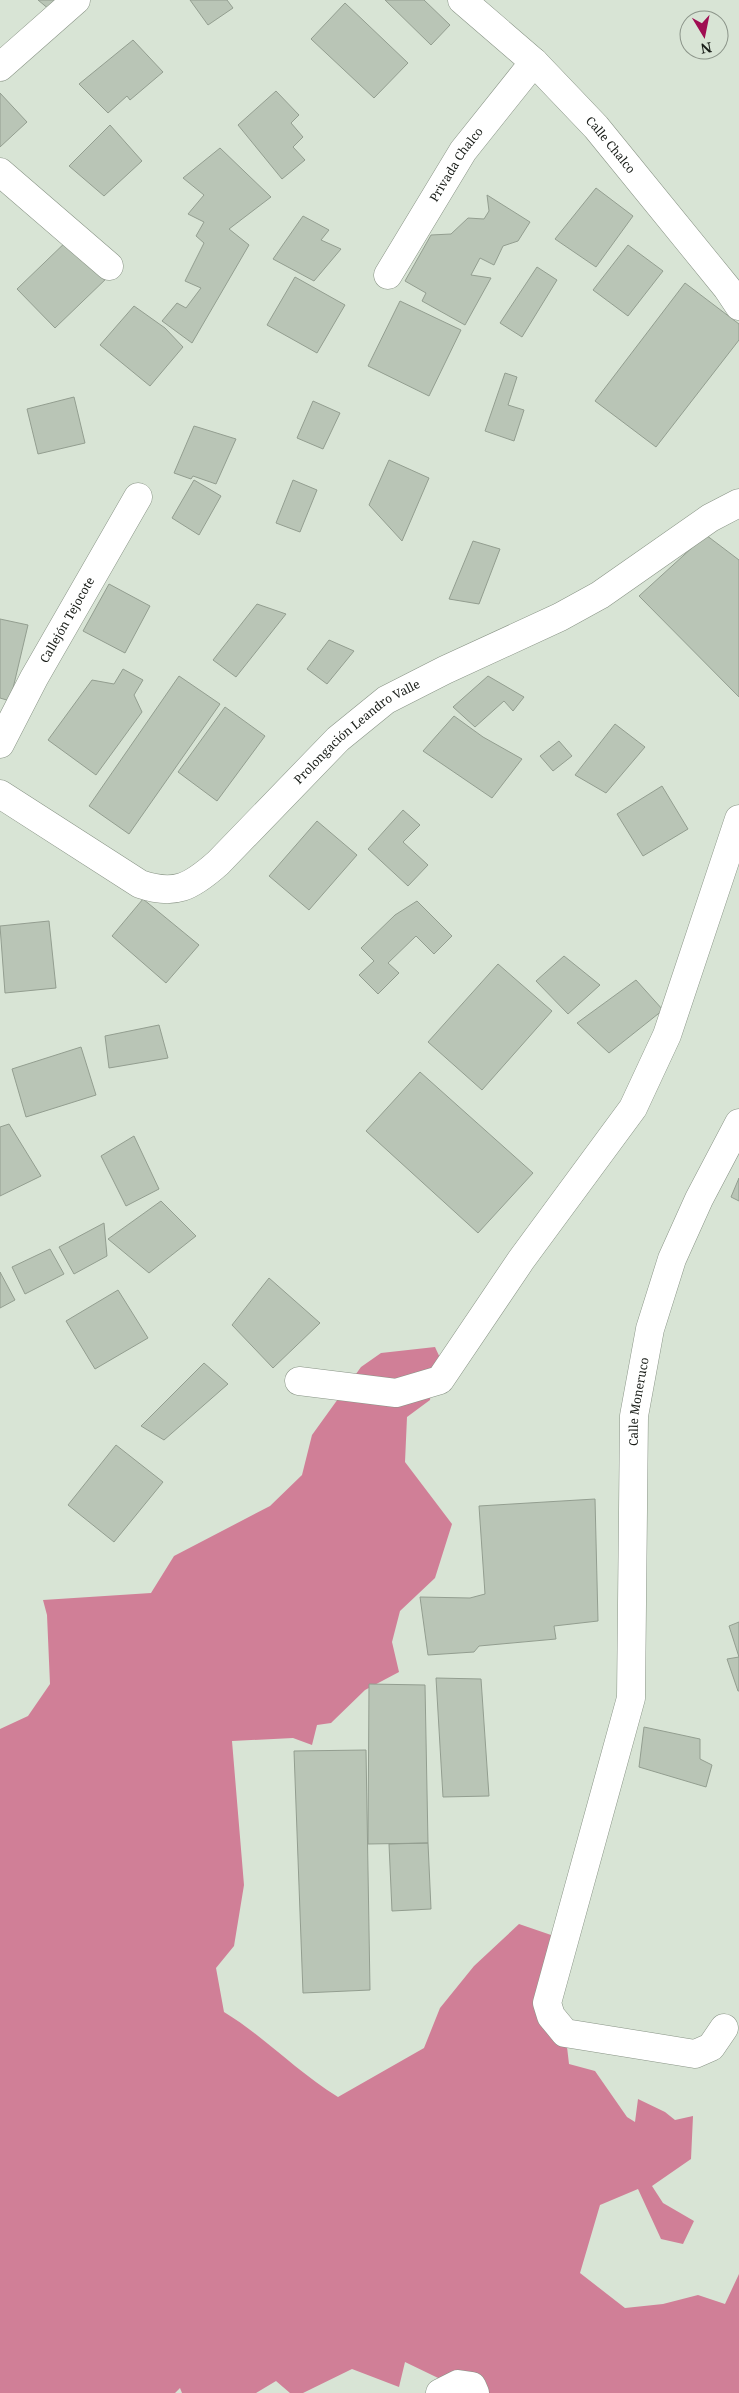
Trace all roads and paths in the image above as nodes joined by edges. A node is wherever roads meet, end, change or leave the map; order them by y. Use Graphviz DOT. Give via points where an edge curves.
graph roads {
  1 [pos="76,0"];
  2 [pos="462,0"];
  3 [pos="534,62"];
  4 [pos="0,67"];
  5 [pos="0,172"];
  6 [pos="109,266"];
  7 [pos="388,275"];
  8 [pos="739,306"];
  9 [pos="138,497"];
  10 [pos="739,503"];
  11 [pos="0,744"];
  12 [pos="0,794"];
  13 [pos="739,819"];
  14 [pos="739,1123"];
  15 [pos="299,1381"];
  16 [pos="724,2028"];
  17 [pos="440,2393"];
  18 [pos="475,2393"];
  1 -- 4 [label="street"];
  2 -- 3 [label="street, Calle Chalco"];
  3 -- 7 [label="street, Privada Chalco" via="463,151"];
  3 -- 8 [label="street, Calle Chalco" via="596,128 728,288"];
  5 -- 6 [label="street"];
  9 -- 11 [label="street, Callejón Tejocote" via="34,678"];
  10 -- 12 [label="street, Prolongación Leandro Valle" via="710,518 607,590 560,618 386,700 338,740 218,864 198,881 179,889 157,890 140,884"];
  13 -- 15 [label="street" via="667,1035 633,1108 521,1260 440,1380 396,1392"];
  14 -- 16 [label="street, Calle Moneruco" via="672,1259 650,1329 634,1416 631,1698 547,2003 551,2016 565,2033 695,2054 710,2047"];
  17 -- 18 [label="street" via="458,2384 472,2386"];
}
